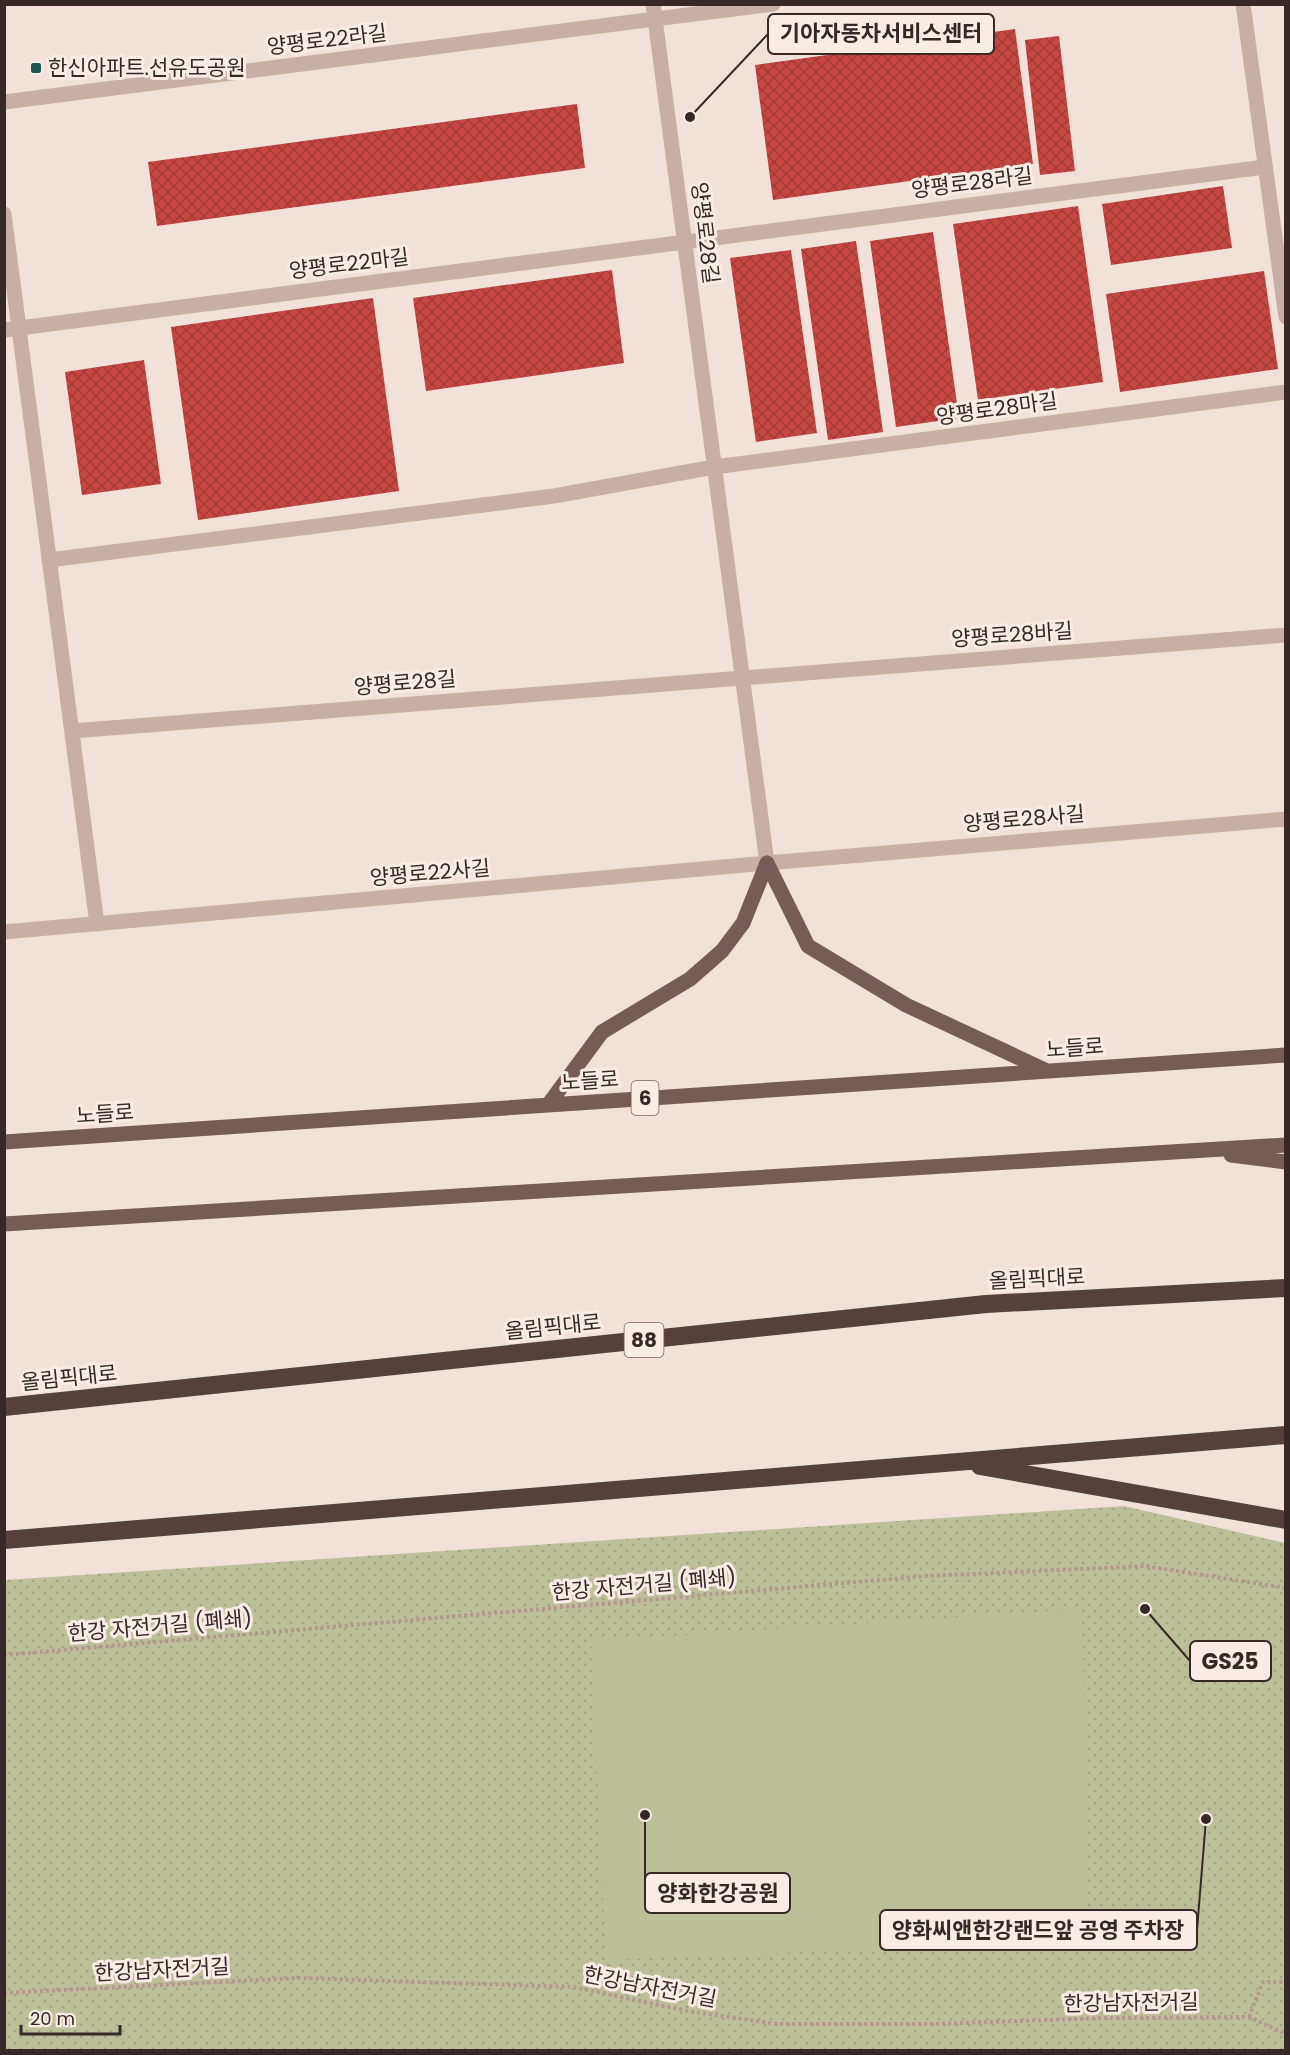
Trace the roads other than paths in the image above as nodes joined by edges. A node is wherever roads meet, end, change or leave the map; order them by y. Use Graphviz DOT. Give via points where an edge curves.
graph roads {
  1 [pos="773,4"];
  2 [pos="1243,4"];
  3 [pos="654,12"];
  4 [pos="4,102"];
  5 [pos="1265,167"];
  6 [pos="4,214"];
  7 [pos="685,242"];
  8 [pos="1286,317"];
  9 [pos="12,329"];
  10 [pos="1286,392"];
  11 [pos="714,467"];
  12 [pos="49,560"];
  13 [pos="1286,635"];
  14 [pos="742,677"];
  15 [pos="72,731"];
  16 [pos="1286,819"];
  17 [pos="767,863"];
  18 [pos="97,924"];
  19 [pos="4,932"];
  20 [pos="1286,1055"];
  21 [pos="1048,1071"];
  22 [pos="548,1105"];
  23 [pos="4,1142"];
  24 [pos="1286,1145"];
  25 [pos="1189,1151"];
  26 [pos="1286,1162"];
  27 [pos="4,1224"];
  28 [pos="1286,1288"];
  29 [pos="4,1407"];
  30 [pos="1286,1435"];
  31 [pos="955,1461"];
  32 [pos="1286,1520"];
  33 [pos="4,1540"];
  1 -- 3 [label="street, 양평로22라길"];
  2 -- 5 [label="street"];
  3 -- 4 [label="street, 양평로22라길"];
  3 -- 7 [label="street, 양평로28길"];
  5 -- 7 [label="street, 양평로28라길"];
  5 -- 8 [label="street"];
  6 -- 9 [label="street"];
  7 -- 9 [label="street, 양평로22마길"];
  7 -- 11 [label="street, 양평로28길"];
  9 -- 12 [label="street"];
  10 -- 11 [label="street, 양평로28마길"];
  11 -- 12 [label="street" via="555,496"];
  11 -- 14 [label="street, 양평로28길"];
  12 -- 15 [label="street"];
  13 -- 14 [label="street, 양평로28바길"];
  14 -- 15 [label="street, 양평로28길"];
  14 -- 17 [label="street, 양평로28길"];
  15 -- 18 [label="street"];
  16 -- 17 [label="street, 양평로28사길"];
  17 -- 18 [label="street, 양평로22사길"];
  17 -- 21 [label="main road" via="808,946 906,1005"];
  17 -- 22 [label="main road" via="743,923 722,951 690,979 602,1032"];
  18 -- 19 [label="street, 양평로22사길"];
  20 -- 21 [label="main road, 노들로 / 6"];
  21 -- 22 [label="main road, 노들로 / 6"];
  22 -- 23 [label="main road, 노들로 / 6"];
  24 -- 25 [label="main road"];
  25 -- 26 [label="main road"];
  25 -- 27 [label="main road"];
  28 -- 29 [label="highway, 올림픽대로 / 88" via="986,1304"];
  30 -- 31 [label="highway"];
  31 -- 32 [label="highway"];
  31 -- 33 [label="highway"];
}
